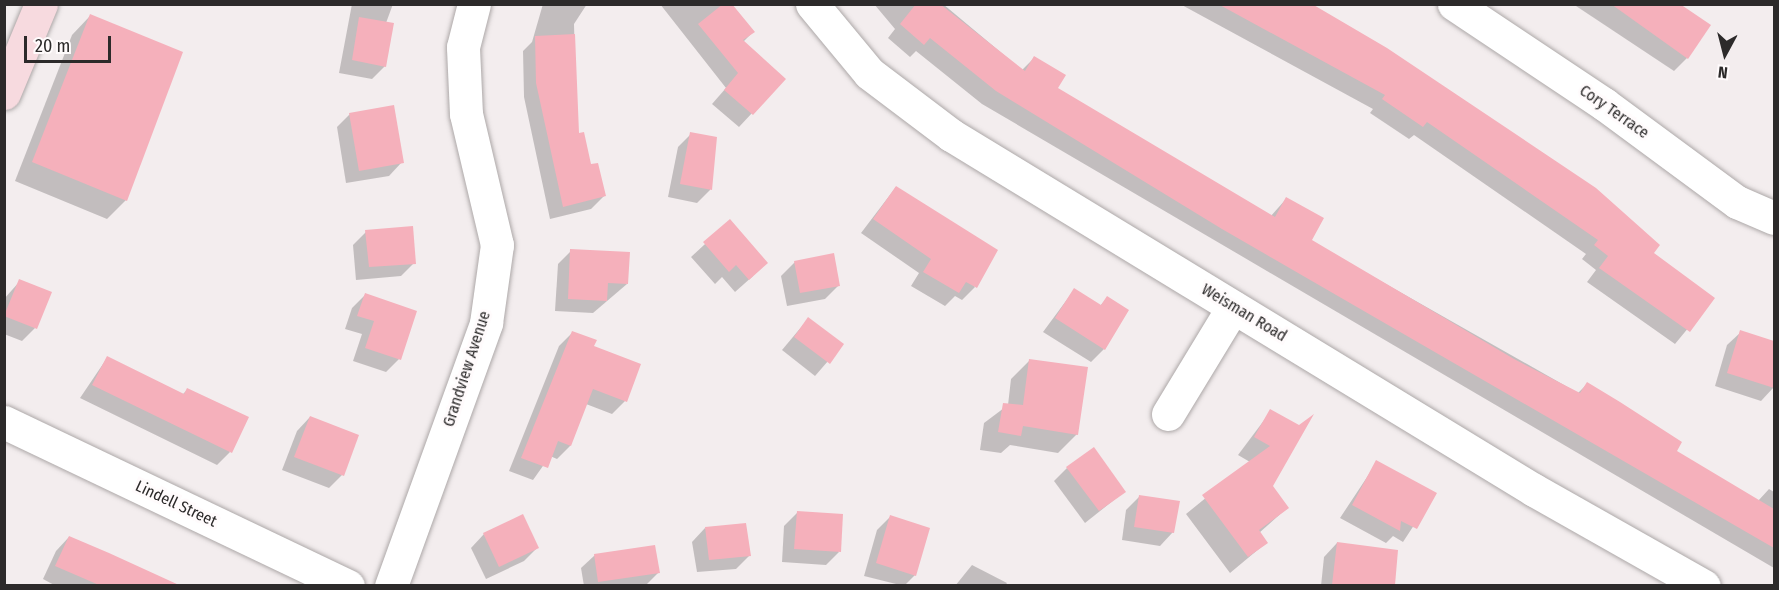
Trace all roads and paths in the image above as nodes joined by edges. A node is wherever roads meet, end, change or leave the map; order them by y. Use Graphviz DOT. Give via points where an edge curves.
graph roads {
  1 [pos="41,4"];
  2 [pos="474,4"];
  3 [pos="812,4"];
  4 [pos="1454,4"];
  5 [pos="4,93"];
  6 [pos="1774,218"];
  7 [pos="1233,307"];
  8 [pos="1168,414"];
  9 [pos="4,422"];
  10 [pos="348,585"];
  11 [pos="391,585"];
  12 [pos="1704,585"];
  1 -- 5 [label="main road"];
  2 -- 11 [label="street, Grandview Avenue" via="463,47 466,114 497,245 487,312"];
  3 -- 7 [label="street, Weisman Road" via="868,73 951,135"];
  4 -- 6 [label="street, Cory Terrace" via="1604,104 1737,202"];
  7 -- 8 [label="street"];
  7 -- 12 [label="street, Weisman Road" via="1534,490"];
  9 -- 10 [label="street, Lindell Street"];
}
